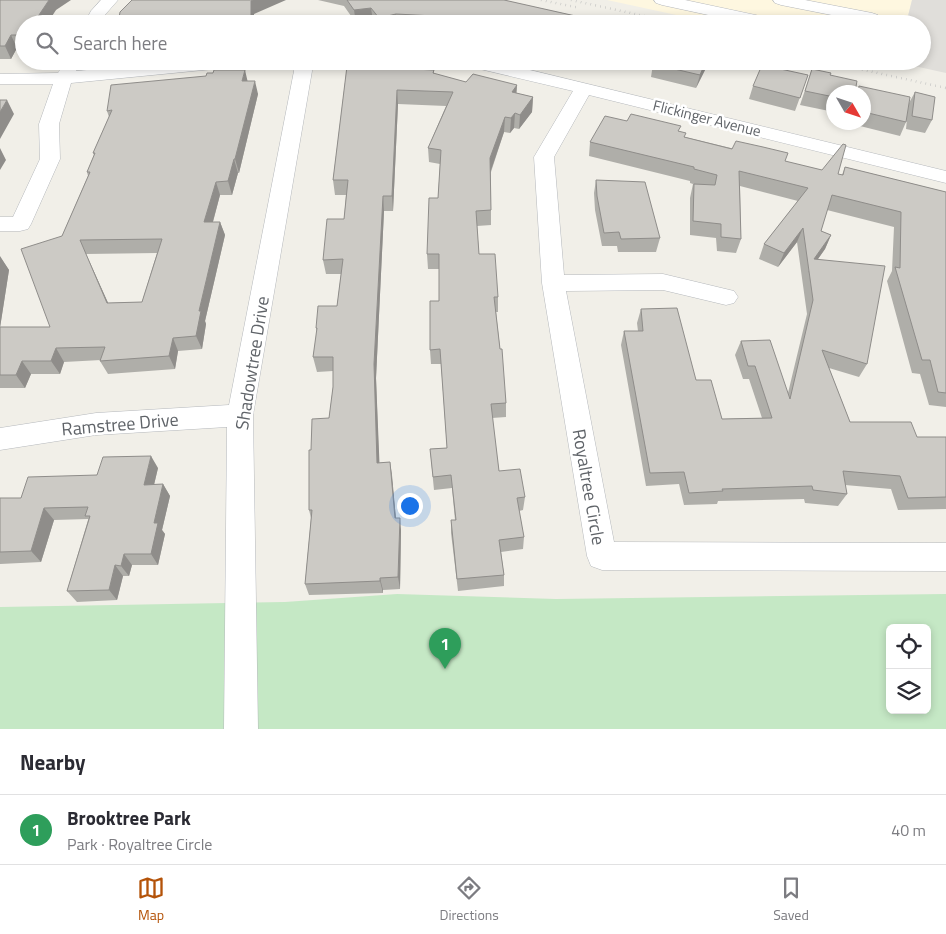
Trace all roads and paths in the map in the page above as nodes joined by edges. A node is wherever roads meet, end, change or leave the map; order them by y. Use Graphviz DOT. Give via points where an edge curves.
graph roads {
  1 [pos="110,0"];
  2 [pos="662,0"];
  3 [pos="748,0"];
  4 [pos="781,0"];
  5 [pos="877,0"];
  6 [pos="96,15"];
  7 [pos="732,15"];
  8 [pos="742,15"];
  9 [pos="845,15"];
  10 [pos="873,15"];
  11 [pos="68,70"];
  12 [pos="303,70"];
  13 [pos="507,70"];
  14 [pos="0,79"];
  15 [pos="584,88"];
  16 [pos="946,178"];
  17 [pos="0,224"];
  18 [pos="553,283"];
  19 [pos="726,297"];
  20 [pos="240,415"];
  21 [pos="0,439"];
  22 [pos="946,557"];
  23 [pos="240,729"];
  1 -- 6 [label="street"];
  2 -- 7 [label="street"];
  3 -- 8 [label="street"];
  4 -- 9 [label="street"];
  5 -- 10 [label="street"];
  11 -- 14 [label="street"];
  11 -- 17 [label="street" via="49,124 50,159 20,224"];
  12 -- 20 [label="street, Shadowtree Drive"];
  13 -- 15 [label="street, Flickinger Avenue"];
  15 -- 16 [label="street, Flickinger Avenue"];
  15 -- 18 [label="street, Royaltree Circle" via="544,157"];
  18 -- 19 [label="street" via="663,282"];
  18 -- 22 [label="street, Royaltree Circle" via="602,556"];
  20 -- 21 [label="street, Ramstree Drive" via="96,424"];
  20 -- 23 [label="street, Shadowtree Drive"];
}
